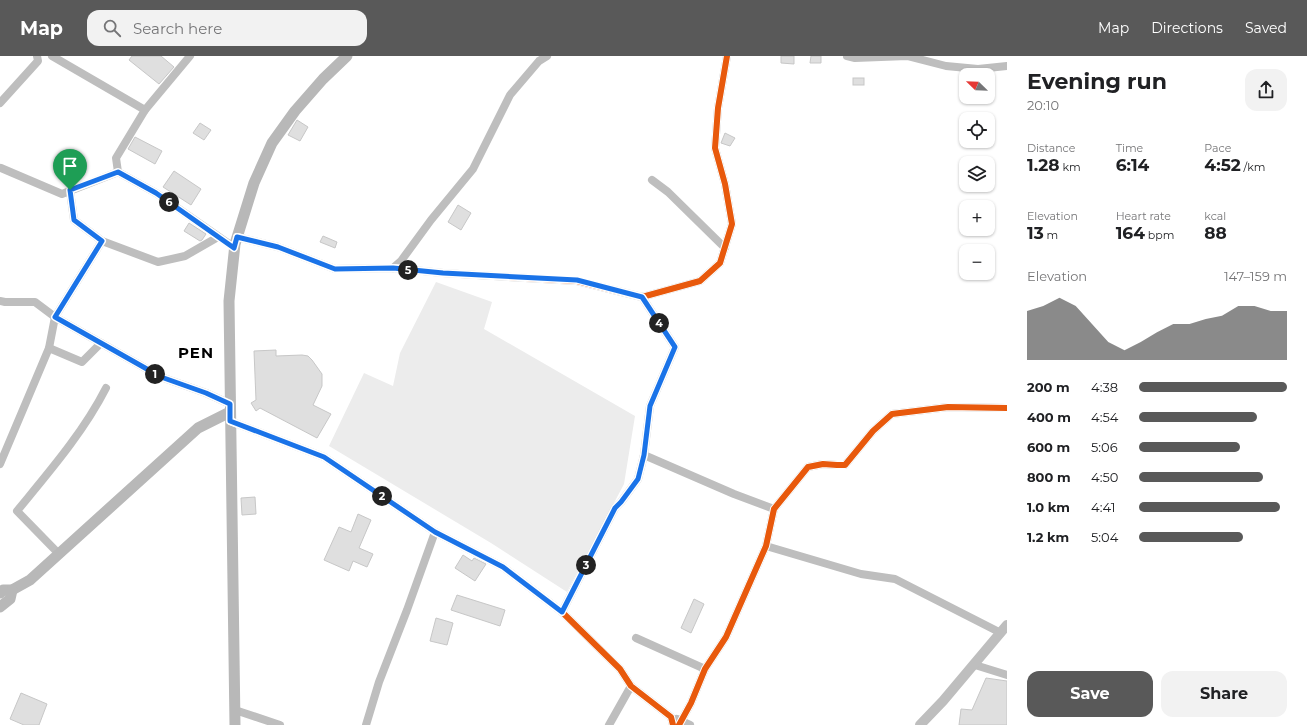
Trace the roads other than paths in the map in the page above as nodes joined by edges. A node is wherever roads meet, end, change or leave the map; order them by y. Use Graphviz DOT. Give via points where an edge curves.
graph roads {
  1 [pos="47,56"];
  2 [pos="52,56"];
  3 [pos="190,56"];
  4 [pos="347,56"];
  5 [pos="547,56"];
  6 [pos="727,56"];
  7 [pos="847,56"];
  8 [pos="37,59"];
  9 [pos="1007,66"];
  10 [pos="0,103"];
  11 [pos="146,110"];
  12 [pos="0,169"];
  13 [pos="118,172"];
  14 [pos="652,180"];
  15 [pos="70,190"];
  16 [pos="218,237"];
  17 [pos="237,237"];
  18 [pos="102,241"];
  19 [pos="234,248"];
  20 [pos="725,248"];
  21 [pos="393,268"];
  22 [pos="642,297"];
  23 [pos="0,301"];
  24 [pos="55,317"];
  25 [pos="101,344"];
  26 [pos="49,348"];
  27 [pos="106,388"];
  28 [pos="1007,408"];
  29 [pos="230,412"];
  30 [pos="644,455"];
  31 [pos="0,464"];
  32 [pos="774,509"];
  33 [pos="435,532"];
  34 [pos="766,546"];
  35 [pos="59,554"];
  36 [pos="12,590"];
  37 [pos="0,593"];
  38 [pos="0,607"];
  39 [pos="562,612"];
  40 [pos="1007,625"];
  41 [pos="1001,634"];
  42 [pos="636,638"];
  43 [pos="975,665"];
  44 [pos="705,669"];
  45 [pos="1007,675"];
  46 [pos="631,686"];
  47 [pos="235,710"];
  48 [pos="672,721"];
  49 [pos="680,723"];
  50 [pos="235,725"];
  51 [pos="280,725"];
  52 [pos="366,725"];
  53 [pos="609,725"];
  54 [pos="690,725"];
  55 [pos="920,725"];
  1 -- 8 [label="street"];
  2 -- 11 [label="street"];
  3 -- 11 [label="street"];
  4 -- 17 [label="main road" via="295,111 272,143 254,184"];
  5 -- 21 [label="street" via="538,61 510,95 473,169"];
  6 -- 20 [label="street" via="718,108 715,148 732,224"];
  7 -- 9 [label="street" via="907,56 946,66 978,70"];
  8 -- 10 [label="street"];
  11 -- 13 [label="street" via="116,158"];
  12 -- 15 [label="street" via="62,194"];
  13 -- 15 [label="street"];
  13 -- 16 [label="street" via="156,193"];
  14 -- 20 [label="street" via="668,192"];
  15 -- 18 [label="street" via="74,220"];
  16 -- 18 [label="street" via="185,256 158,262"];
  16 -- 19 [label="street"];
  17 -- 19 [label="main road"];
  17 -- 21 [label="street" via="278,247 335,269"];
  18 -- 24 [label="street"];
  19 -- 29 [label="main road" via="230,301"];
  20 -- 22 [label="street" via="720,263 700,281"];
  21 -- 22 [label="street" via="577,280"];
  22 -- 30 [label="street" via="675,347 650,406"];
  23 -- 24 [label="street" via="35,302"];
  24 -- 25 [label="street"];
  24 -- 26 [label="street"];
  25 -- 26 [label="street" via="82,362"];
  25 -- 29 [label="street" via="161,377 206,393"];
  26 -- 31 [label="street"];
  27 -- 35 [label="street" via="96,408 17,511"];
  28 -- 32 [label="street" via="948,407 892,414 873,431 845,464 808,467"];
  29 -- 33 [label="street" via="324,457"];
  29 -- 35 [label="main road" via="198,428"];
  29 -- 47 [label="main road"];
  30 -- 32 [label="street"];
  30 -- 39 [label="street" via="638,479 615,508"];
  32 -- 34 [label="street"];
  33 -- 39 [label="street" via="503,567"];
  33 -- 52 [label="street" via="379,682"];
  34 -- 41 [label="street" via="861,574 895,579"];
  34 -- 44 [label="street" via="726,637"];
  35 -- 36 [label="main road" via="30,580"];
  36 -- 37 [label="main road" via="3,590"];
  36 -- 38 [label="main road" via="10,598"];
  39 -- 46 [label="street" via="620,669"];
  40 -- 41 [label="street"];
  41 -- 43 [label="street"];
  42 -- 44 [label="street"];
  43 -- 45 [label="street"];
  43 -- 55 [label="street"];
  44 -- 49 [label="street"];
  46 -- 48 [label="street"];
  46 -- 53 [label="street"];
  47 -- 50 [label="main road"];
  47 -- 51 [label="street"];
  48 -- 49 [label="street"];
  49 -- 54 [label="street"];
}
